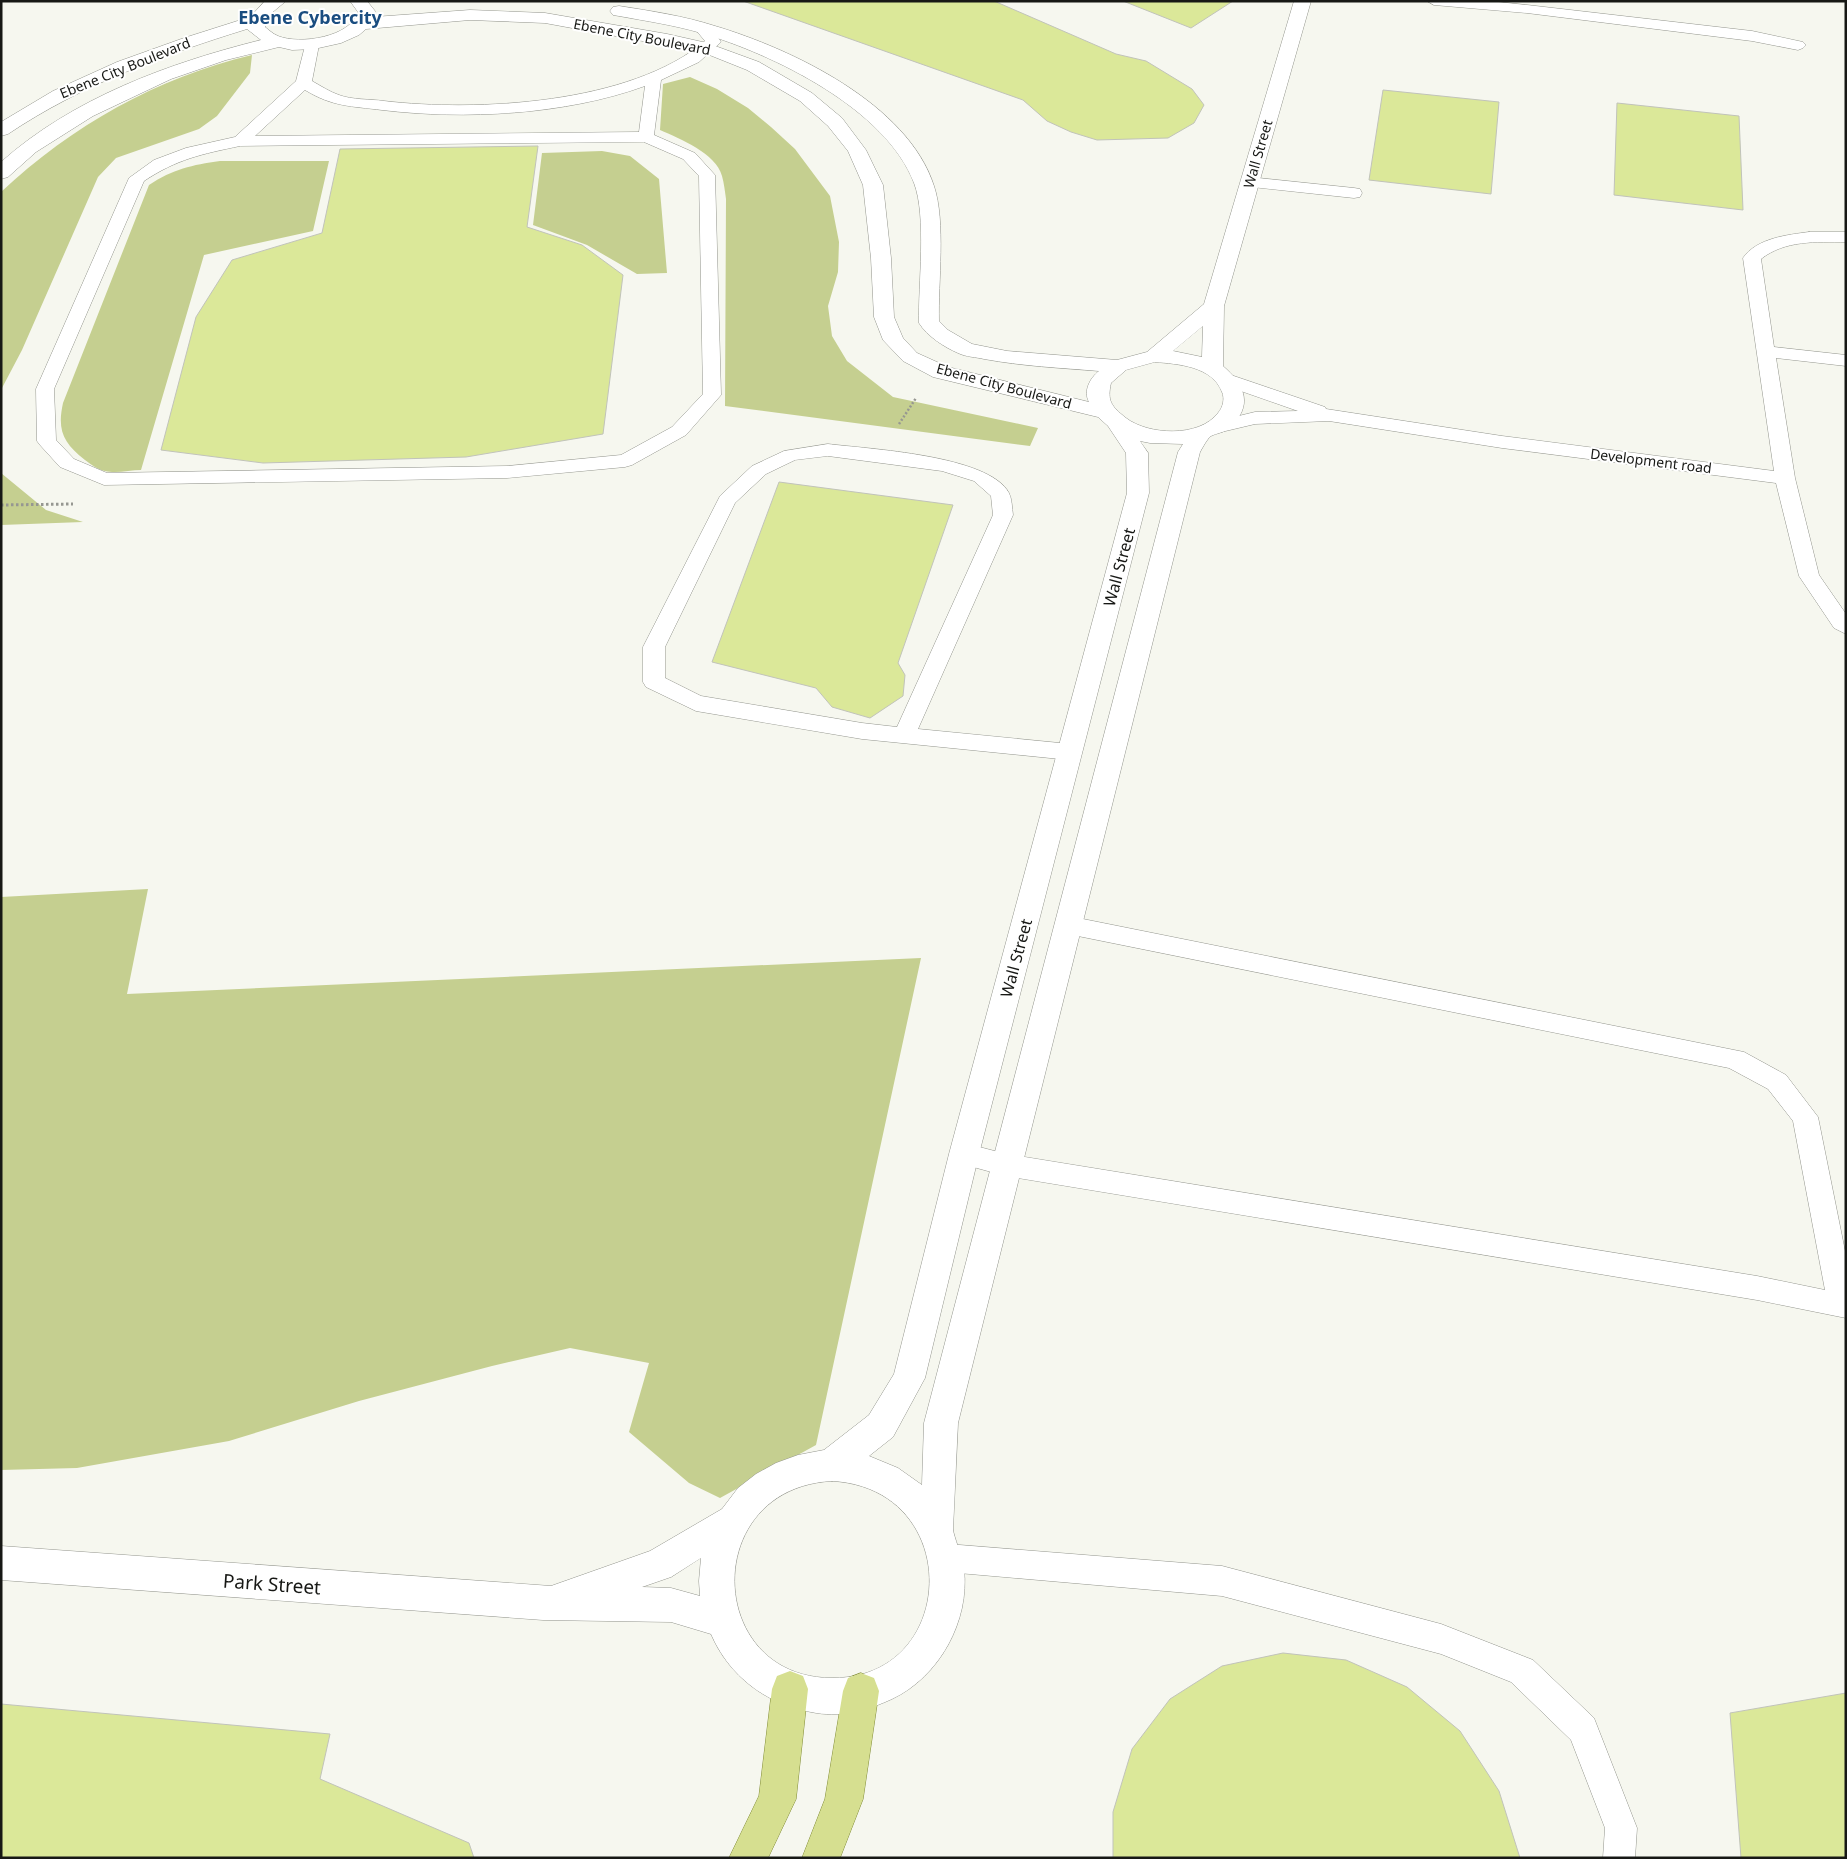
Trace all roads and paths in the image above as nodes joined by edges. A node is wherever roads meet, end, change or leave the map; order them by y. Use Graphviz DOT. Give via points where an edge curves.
graph roads {
  1 [pos="358,1"];
  2 [pos="503,1"];
  3 [pos="1303,1"];
  4 [pos="1434,1"];
  5 [pos="276,2"];
  6 [pos="573,5"];
  7 [pos="602,8"];
  8 [pos="255,21"];
  9 [pos="362,24"];
  10 [pos="703,29"];
  11 [pos="276,42"];
  12 [pos="310,45"];
  13 [pos="1798,45"];
  14 [pos="707,48"];
  15 [pos="654,77"];
  16 [pos="304,83"];
  17 [pos="1,130"];
  18 [pos="646,137"];
  19 [pos="240,141"];
  20 [pos="1,173"];
  21 [pos="1250,182"];
  22 [pos="1354,193"];
  23 [pos="1846,237"];
  24 [pos="1214,306"];
  25 [pos="1766,351"];
  26 [pos="1154,356"];
  27 [pos="1846,361"];
  28 [pos="1118,366"];
  29 [pos="941,372"];
  30 [pos="1219,374"];
  31 [pos="1329,415"];
  32 [pos="1111,419"];
  33 [pos="1209,430"];
  34 [pos="883,457"];
  35 [pos="1785,478"];
  36 [pos="1846,627"];
  37 [pos="904,735"];
  38 [pos="1070,752"];
  39 [pos="1068,925"];
  40 [pos="964,1154"];
  41 [pos="1006,1165"];
  42 [pos="1844,1306"];
  43 [pos="830,1466"];
  44 [pos="734,1520"];
  45 [pos="942,1542"];
  46 [pos="1,1563"];
  47 [pos="543,1604"];
  48 [pos="719,1619"];
  49 [pos="790,1689"];
  50 [pos="862,1691"];
  51 [pos="748,1858"];
  52 [pos="821,1858"];
  53 [pos="1619,1858"];
  1 -- 9 [label="street" via="366,10"];
  2 -- 6 [label="street, Ebene City Boulevard"];
  3 -- 21 [label="street, Wall Street"];
  4 -- 13 [label="lane" via="1526,8 1752,36"];
  5 -- 8 [label="street, Ebene City Boulevard"];
  7 -- 10 [label="street, Ebene City Boulevard"];
  8 -- 11 [label="street, Ebene City Boulevard" via="261,35"];
  8 -- 17 [label="street, Ebene City Boulevard" via="162,51 71,88"];
  9 -- 12 [label="street, Ebene City Boulevard" via="342,38"];
  9 -- 14 [label="street, Ebene City Boulevard" via="470,15 544,18"];
  10 -- 14 [label="lane" via="713,42"];
  10 -- 28 [label="street, Ebene City Boulevard" via="786,61 820,79 854,99 896,136 924,182 930,209 929,323 940,334 966,349 1007,357"];
  11 -- 12 [label="street, Ebene City Boulevard"];
  11 -- 20 [label="street, Ebene City Boulevard" via="171,72 97,106 42,139"];
  12 -- 16 [label="lane"];
  14 -- 15 [label="lane" via="673,71"];
  14 -- 29 [label="street, Ebene City Boulevard" via="753,66 806,96 835,122 857,150 873,185 884,317 892,340 910,357"];
  15 -- 16 [label="lane" via="624,87 544,104 469,111 399,108 335,99"];
  15 -- 18 [label="lane"];
  16 -- 19 [label="lane"];
  18 -- 19 [label="lane"];
  18 -- 19 [label="lane" via="690,156 707,174 712,395 679,431 625,461 507,472 104,479 67,463 47,441 45,389 137,178 160,163 192,151"];
  21 -- 22 [label="lane"];
  21 -- 24 [label="street, Wall Street"];
  23 -- 25 [label="lane" via="1780,242 1762,248 1752,258"];
  24 -- 26 [label="street"];
  24 -- 30 [label="street, Wall Street"];
  25 -- 27 [label="lane"];
  25 -- 35 [label="lane"];
  26 -- 28 [label="street"];
  26 -- 30 [label="street" via="1194,361"];
  28 -- 32 [label="street" via="1104,375 1098,387 1097,400"];
  29 -- 32 [label="street, Ebene City Boulevard"];
  29 -- 34 [label="path" via="920,392 892,435"];
  30 -- 31 [label="lane"];
  30 -- 33 [label="street" via="1234,394 1234,404 1228,416"];
  31 -- 33 [label="lane" via="1255,418"];
  31 -- 35 [label="lane, Development road" via="1502,442"];
  32 -- 33 [label="street" via="1138,434 1160,438 1183,438"];
  32 -- 38 [label="street, Wall Street" via="1137,453 1138,493"];
  33 -- 39 [label="street" via="1189,452"];
  34 -- 37 [label="lane" via="944,465 981,477 1000,494 1003,515"];
  34 -- 37 [label="lane" via="828,450 791,455 759,470 727,500 654,647 654,682 696,703"];
  35 -- 36 [label="lane" via="1809,576"];
  37 -- 38 [label="lane"];
  38 -- 40 [label="street, Wall Street"];
  39 -- 41 [label="street"];
  39 -- 42 [label="lane" via="1735,1059 1777,1082 1805,1117"];
  40 -- 41 [label="lane"];
  40 -- 43 [label="street, Wall Street" via="909,1378 882,1426"];
  41 -- 42 [label="lane" via="1748,1287"];
  41 -- 45 [label="street" via="941,1423"];
  43 -- 44 [label="street" via="794,1474 760,1492"];
  43 -- 45 [label="street" via="867,1470 901,1485 927,1511"];
  44 -- 47 [label="street, Park Street" via="659,1565"];
  44 -- 48 [label="street" via="719,1551 713,1585"];
  45 -- 50 [label="street" via="951,1578 944,1614 926,1648 897,1674"];
  45 -- 53 [label="lane" via="1222,1581 1440,1639 1522,1671 1583,1729 1621,1828"];
  46 -- 47 [label="street, Park Street"];
  47 -- 48 [label="street, Park Street" via="671,1605"];
  48 -- 49 [label="street" via="735,1649 758,1673"];
  49 -- 50 [label="street" via="825,1696"];
  49 -- 51 [label="main road" via="777,1799"];
  50 -- 52 [label="main road" via="844,1799"];
}
